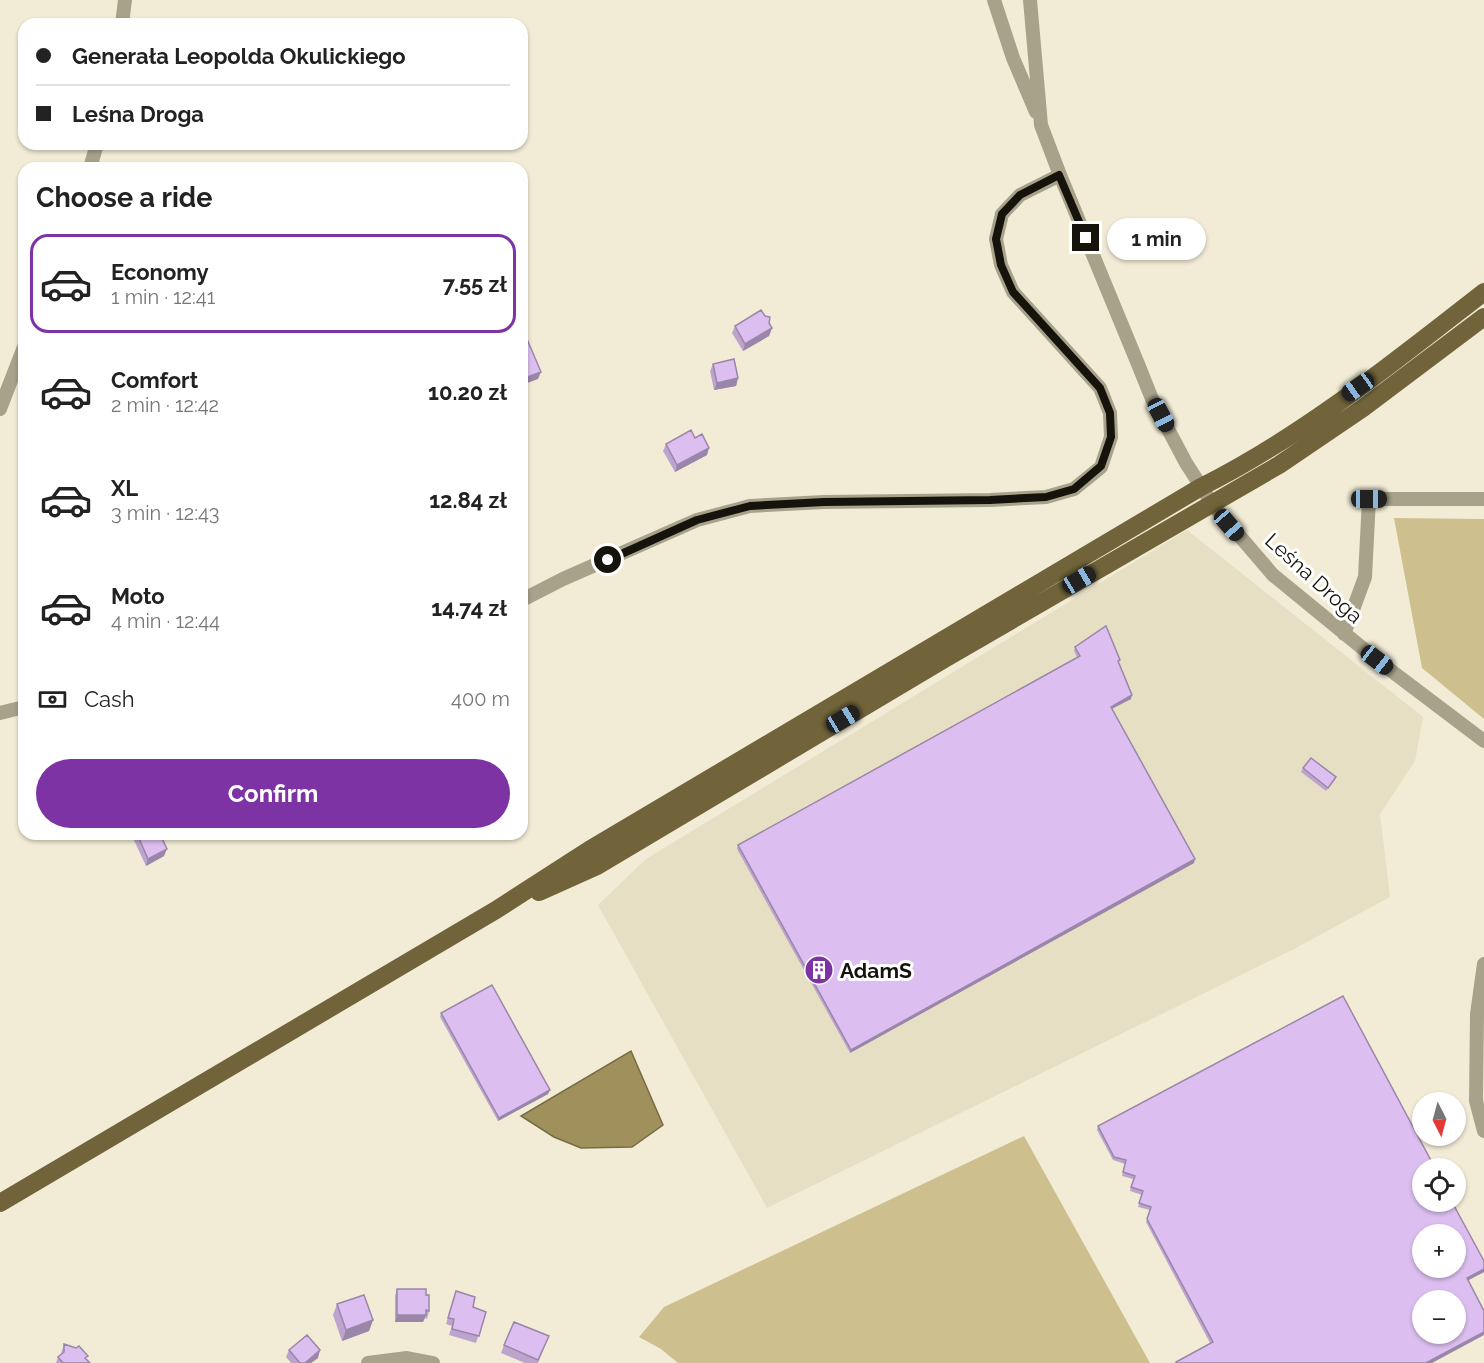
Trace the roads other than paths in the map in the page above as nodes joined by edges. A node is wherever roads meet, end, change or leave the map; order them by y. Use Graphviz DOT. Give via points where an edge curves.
graph roads {
  1 [pos="125,0"];
  2 [pos="994,0"];
  3 [pos="1030,0"];
  4 [pos="123,18"];
  5 [pos="1041,125"];
  6 [pos="1059,175"];
  7 [pos="1484,292"];
  8 [pos="1484,317"];
  9 [pos="18,362"];
  10 [pos="0,409"];
  11 [pos="1201,487"];
  12 [pos="1484,499"];
  13 [pos="1213,505"];
  14 [pos="528,597"];
  15 [pos="1344,634"];
  16 [pos="18,708"];
  17 [pos="0,712"];
  18 [pos="1484,741"];
  19 [pos="496,910"];
  20 [pos="1484,964"];
  21 [pos="1484,1131"];
  22 [pos="0,1203"];
  23 [pos="368,1363"];
  24 [pos="433,1363"];
  1 -- 4 [label="street"];
  2 -- 5 [label="street"];
  3 -- 5 [label="street, Leśna Droga"];
  5 -- 6 [label="street, Leśna Droga"];
  6 -- 11 [label="street, Leśna Droga" via="1152,399"];
  6 -- 14 [label="street" via="1020,195 1002,214 996,239 1001,265 1013,292 1100,388 1110,413 1111,437 1101,466 1074,489 1046,497 990,500 750,506 697,520"];
  7 -- 11 [label="main road" via="1306,424 1244,465"];
  8 -- 13 [label="main road" via="1363,408"];
  9 -- 10 [label="street"];
  11 -- 13 [label="street, Leśna Droga"];
  11 -- 19 [label="main road" via="589,850"];
  12 -- 15 [label="street" via="1369,499 1365,577"];
  13 -- 15 [label="street, Leśna Droga" via="1274,575"];
  13 -- 19 [label="main road" via="597,866"];
  15 -- 18 [label="street, Leśna Droga"];
  16 -- 17 [label="street"];
  19 -- 22 [label="main road"];
  20 -- 21 [label="street" via="1477,1014 1476,1101"];
  23 -- 24 [label="street" via="407,1358"];
}
